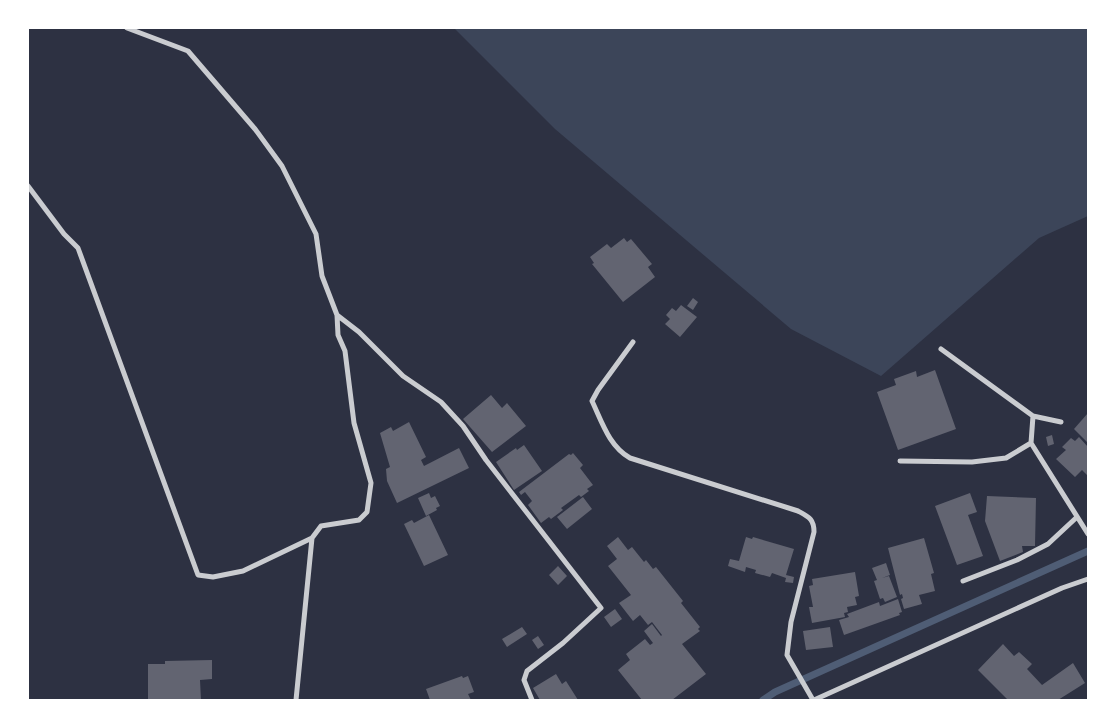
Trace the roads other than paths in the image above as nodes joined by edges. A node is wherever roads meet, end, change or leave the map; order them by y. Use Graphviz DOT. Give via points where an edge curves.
graph roads {
  1 [pos="126,28"];
  2 [pos="28,186"];
  3 [pos="338,315"];
  4 [pos="633,342"];
  5 [pos="941,349"];
  6 [pos="1033,416"];
  7 [pos="1061,422"];
  8 [pos="1031,443"];
  9 [pos="900,461"];
  10 [pos="1077,517"];
  11 [pos="1088,534"];
  12 [pos="312,538"];
  13 [pos="1088,579"];
  14 [pos="963,581"];
  15 [pos="296,700"];
  16 [pos="532,700"];
  17 [pos="813,700"];
  1 -- 3 [label="street" via="188,51 255,129 282,166 316,234 322,276"];
  2 -- 12 [label="street" via="78,248 198,575 213,577 243,571"];
  3 -- 12 [label="street" via="338,335 345,351 354,423 371,483 370,494 367,512 359,520 321,526"];
  3 -- 16 [label="street" via="403,376 441,402 601,608 527,671 524,680"];
  4 -- 17 [label="street" via="592,401 614,446 630,458 798,511 814,523 787,655"];
  5 -- 6 [label="street"];
  6 -- 7 [label="street"];
  6 -- 8 [label="street"];
  8 -- 9 [label="street" via="1006,458 972,462"];
  8 -- 10 [label="street"];
  10 -- 11 [label="street"];
  10 -- 14 [label="street" via="1048,544"];
  12 -- 15 [label="street"];
  13 -- 17 [label="street"];
}
